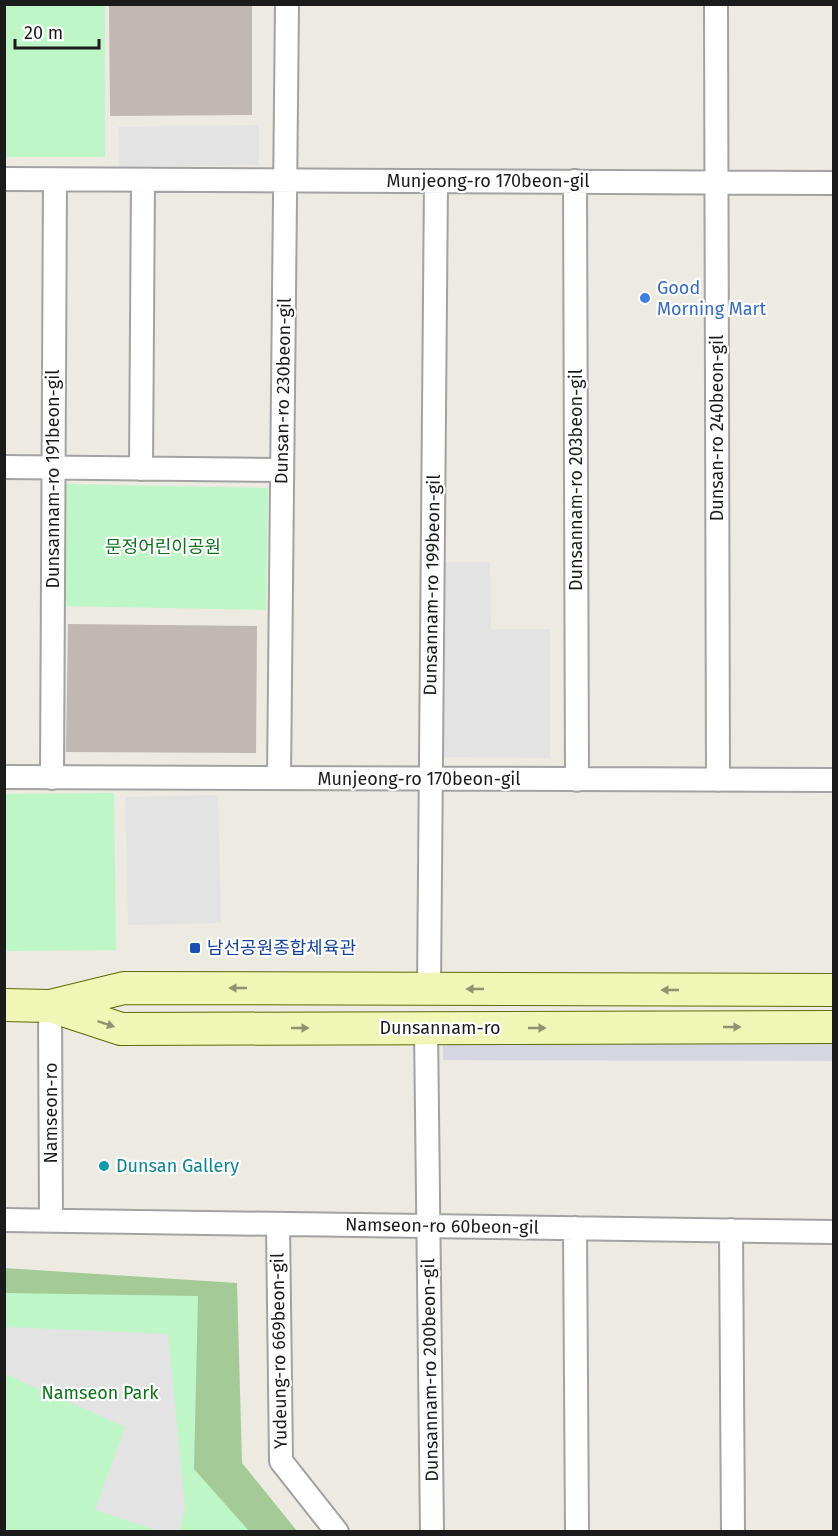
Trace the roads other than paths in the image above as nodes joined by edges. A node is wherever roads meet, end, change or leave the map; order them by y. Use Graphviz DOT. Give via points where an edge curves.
graph roads {
  1 [pos="287,4"];
  2 [pos="716,4"];
  3 [pos="4,179"];
  4 [pos="55,180"];
  5 [pos="143,180"];
  6 [pos="285,181"];
  7 [pos="436,181"];
  8 [pos="574,182"];
  9 [pos="716,182"];
  10 [pos="834,183"];
  11 [pos="4,467"];
  12 [pos="53,468"];
  13 [pos="141,469"];
  14 [pos="282,470"];
  15 [pos="4,777"];
  16 [pos="52,778"];
  17 [pos="279,778"];
  18 [pos="430,779"];
  19 [pos="577,780"];
  20 [pos="718,780"];
  21 [pos="834,780"];
  22 [pos="429,988"];
  23 [pos="834,990"];
  24 [pos="4,1005"];
  25 [pos="50,1006"];
  26 [pos="834,1027"];
  27 [pos="426,1028"];
  28 [pos="4,1220"];
  29 [pos="51,1220"];
  30 [pos="278,1224"];
  31 [pos="428,1226"];
  32 [pos="575,1228"];
  33 [pos="731,1230"];
  34 [pos="834,1232"];
  35 [pos="337,1532"];
  36 [pos="432,1532"];
  37 [pos="577,1532"];
  38 [pos="733,1532"];
  1 -- 6 [label="street, Dunsan-ro 230beon-gil"];
  2 -- 9 [label="street, Dunsan-ro 240beon-gil"];
  3 -- 4 [label="street, Munjeong-ro 170beon-gil"];
  4 -- 5 [label="street, Munjeong-ro 170beon-gil"];
  4 -- 12 [label="street, Dunsannam-ro 191beon-gil"];
  5 -- 6 [label="street, Munjeong-ro 170beon-gil"];
  5 -- 13 [label="street"];
  6 -- 7 [label="street, Munjeong-ro 170beon-gil"];
  6 -- 14 [label="street, Dunsan-ro 230beon-gil"];
  7 -- 8 [label="street, Munjeong-ro 170beon-gil"];
  7 -- 18 [label="street, Dunsannam-ro 199beon-gil"];
  8 -- 9 [label="street, Munjeong-ro 170beon-gil"];
  8 -- 19 [label="street, Dunsannam-ro 203beon-gil"];
  9 -- 10 [label="street, Munjeong-ro 170beon-gil"];
  9 -- 20 [label="street, Dunsan-ro 240beon-gil"];
  11 -- 12 [label="street"];
  12 -- 13 [label="street"];
  12 -- 16 [label="street, Dunsannam-ro 191beon-gil"];
  13 -- 14 [label="street"];
  14 -- 17 [label="street, Dunsan-ro 230beon-gil"];
  15 -- 16 [label="street, Munjeong-ro 170beon-gil"];
  16 -- 17 [label="street, Munjeong-ro 170beon-gil"];
  17 -- 18 [label="street, Munjeong-ro 170beon-gil"];
  18 -- 19 [label="street, Munjeong-ro 170beon-gil"];
  18 -- 22 [label="street, Dunsannam-ro 199beon-gil"];
  19 -- 20 [label="street, Munjeong-ro 170beon-gil"];
  20 -- 21 [label="street, Munjeong-ro 170beon-gil"];
  23 -- 22 [label="main road, Dunsannam-ro, one-way"];
  22 -- 25 [label="main road, Dunsannam-ro, one-way" via="124,988"];
  24 -- 25 [label="main road, Dunsannam-ro"];
  25 -- 27 [label="main road, Dunsannam-ro, one-way" via="121,1029"];
  25 -- 29 [label="street, Namseon-ro"];
  27 -- 26 [label="main road, Dunsannam-ro, one-way"];
  27 -- 31 [label="street, Dunsannam-ro 200beon-gil"];
  28 -- 29 [label="street, Namseon-ro 60beon-gil"];
  29 -- 30 [label="street, Namseon-ro 60beon-gil"];
  30 -- 31 [label="street, Namseon-ro 60beon-gil"];
  30 -- 35 [label="street, Yudeung-ro 669beon-gil" via="281,1461"];
  31 -- 32 [label="street, Namseon-ro 60beon-gil"];
  31 -- 36 [label="street, Dunsannam-ro 200beon-gil"];
  32 -- 33 [label="street, Namseon-ro 60beon-gil"];
  32 -- 37 [label="street"];
  33 -- 34 [label="street, Namseon-ro 60beon-gil"];
  33 -- 38 [label="street"];
}
